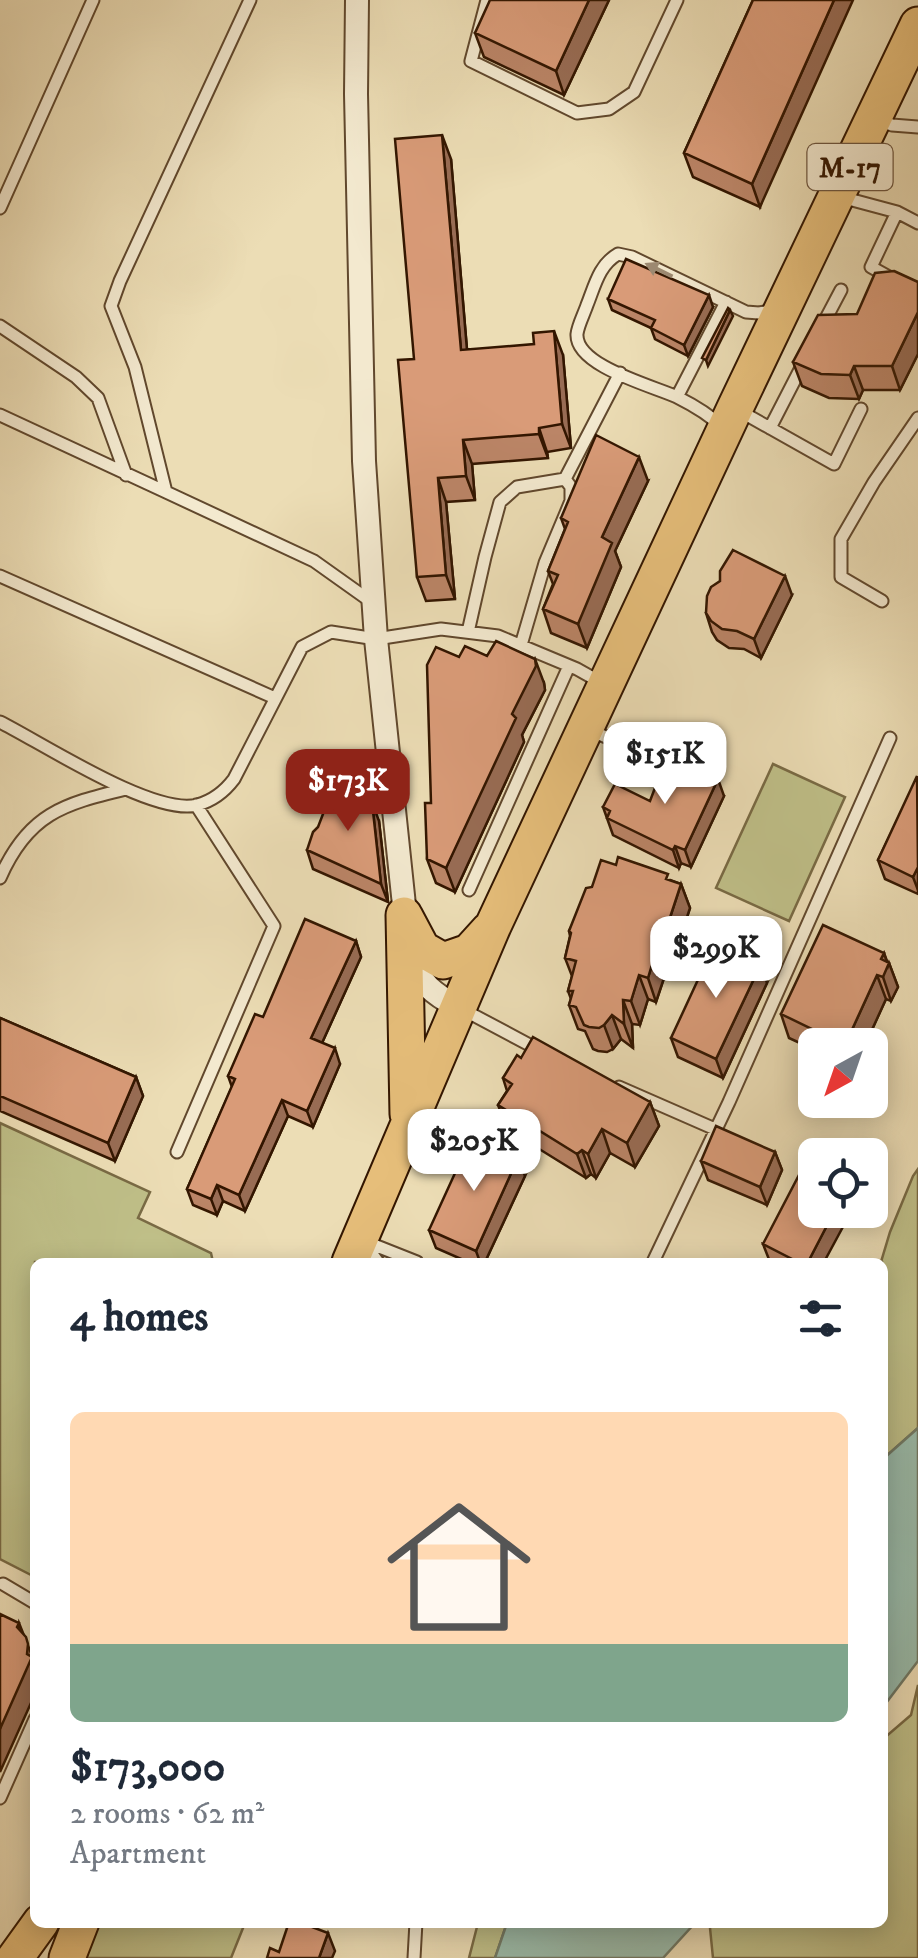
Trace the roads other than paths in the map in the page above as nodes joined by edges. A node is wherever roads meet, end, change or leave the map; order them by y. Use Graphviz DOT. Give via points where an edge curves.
graph roads {
  1 [pos="94,0"];
  2 [pos="250,0"];
  3 [pos="487,0"];
  4 [pos="677,0"];
  5 [pos="356,1"];
  6 [pos="918,25"];
  7 [pos="874,118"];
  8 [pos="918,128"];
  9 [pos="836,196"];
  10 [pos="0,208"];
  11 [pos="898,212"];
  12 [pos="918,222"];
  13 [pos="841,290"];
  14 [pos="918,293"];
  15 [pos="726,302"];
  16 [pos="782,309"];
  17 [pos="0,326"];
  18 [pos="620,373"];
  19 [pos="677,397"];
  20 [pos="861,409"];
  21 [pos="0,415"];
  22 [pos="918,418"];
  23 [pos="730,419"];
  24 [pos="770,428"];
  25 [pos="126,474"];
  26 [pos="564,479"];
  27 [pos="166,492"];
  28 [pos="0,576"];
  29 [pos="882,601"];
  30 [pos="373,603"];
  31 [pos="468,632"];
  32 [pos="376,639"];
  33 [pos="521,645"];
  34 [pos="569,666"];
  35 [pos="606,685"];
  36 [pos="274,698"];
  37 [pos="0,722"];
  38 [pos="586,728"];
  39 [pos="890,738"];
  40 [pos="633,748"];
  41 [pos="126,789"];
  42 [pos="196,805"];
  43 [pos="0,878"];
  44 [pos="470,890"];
  45 [pos="404,915"];
  46 [pos="493,926"];
  47 [pos="458,1007"];
  48 [pos="557,1059"];
  49 [pos="604,1080"];
  50 [pos="408,1126"];
  51 [pos="716,1129"];
  52 [pos="177,1152"];
  53 [pos="358,1254"];
  54 [pos="387,1258"];
  55 [pos="654,1258"];
  56 [pos="3,1584"];
  57 [pos="30,1600"];
  58 [pos="30,1730"];
  59 [pos="0,1798"];
  60 [pos="37,1928"];
  61 [pos="59,1928"];
  62 [pos="79,1928"];
  63 [pos="416,1928"];
  64 [pos="15,1958"];
  65 [pos="45,1958"];
  66 [pos="67,1958"];
  67 [pos="414,1958"];
  1 -- 10 [label="lane"];
  2 -- 27 [label="lane" via="111,306 135,367"];
  3 -- 4 [label="lane" via="471,61 577,113 609,109 634,92"];
  5 -- 30 [label="street"];
  6 -- 7 [label="main road, M-17"];
  7 -- 8 [label="lane"];
  7 -- 9 [label="main road, M-17"];
  9 -- 11 [label="lane"];
  9 -- 16 [label="main road, M-17"];
  11 -- 12 [label="lane"];
  11 -- 14 [label="lane" via="871,267"];
  13 -- 24 [label="lane"];
  15 -- 16 [label="lane" via="746,312"];
  15 -- 18 [label="lane, one-way" via="632,257 608,260 577,334 580,348 595,362"];
  15 -- 19 [label="lane"];
  16 -- 23 [label="main road, M-17"];
  17 -- 25 [label="lane" via="98,398"];
  18 -- 19 [label="lane"];
  18 -- 26 [label="lane"];
  19 -- 23 [label="lane"];
  20 -- 24 [label="lane" via="834,464"];
  21 -- 25 [label="lane"];
  22 -- 29 [label="lane" via="841,539 842,577"];
  23 -- 24 [label="lane"];
  23 -- 35 [label="main road, M-17"];
  25 -- 27 [label="lane"];
  26 -- 31 [label="lane" via="517,487 500,502"];
  26 -- 33 [label="lane" via="571,486 570,502"];
  27 -- 30 [label="lane" via="314,562"];
  28 -- 36 [label="lane"];
  30 -- 32 [label="street"];
  31 -- 32 [label="lane" via="441,629"];
  31 -- 33 [label="lane"];
  32 -- 36 [label="lane" via="331,632 302,647"];
  32 -- 45 [label="street"];
  33 -- 34 [label="lane"];
  34 -- 35 [label="lane"];
  34 -- 44 [label="lane"];
  35 -- 38 [label="main road, M-17"];
  36 -- 42 [label="lane" via="234,779"];
  37 -- 41 [label="lane"];
  38 -- 40 [label="lane"];
  38 -- 46 [label="main road, M-17"];
  39 -- 51 [label="lane"];
  41 -- 42 [label="lane" via="176,806"];
  41 -- 43 [label="lane" via="58,808 36,824"];
  42 -- 52 [label="lane" via="274,926"];
  45 -- 46 [label="main road" via="422,949 443,961 469,952"];
  45 -- 47 [label="street" via="422,981"];
  45 -- 50 [label="main road"];
  46 -- 47 [label="main road, M-17"];
  47 -- 48 [label="lane"];
  47 -- 50 [label="main road, M-17"];
  49 -- 51 [label="lane"];
  50 -- 53 [label="main road, M-17"];
  51 -- 55 [label="lane"];
  53 -- 54 [label="lane"];
  56 -- 57 [label="lane"];
  58 -- 59 [label="lane"];
  60 -- 64 [label="main road"];
  61 -- 65 [label="main road"];
  62 -- 66 [label="main road"];
  63 -- 67 [label="lane"];
}
